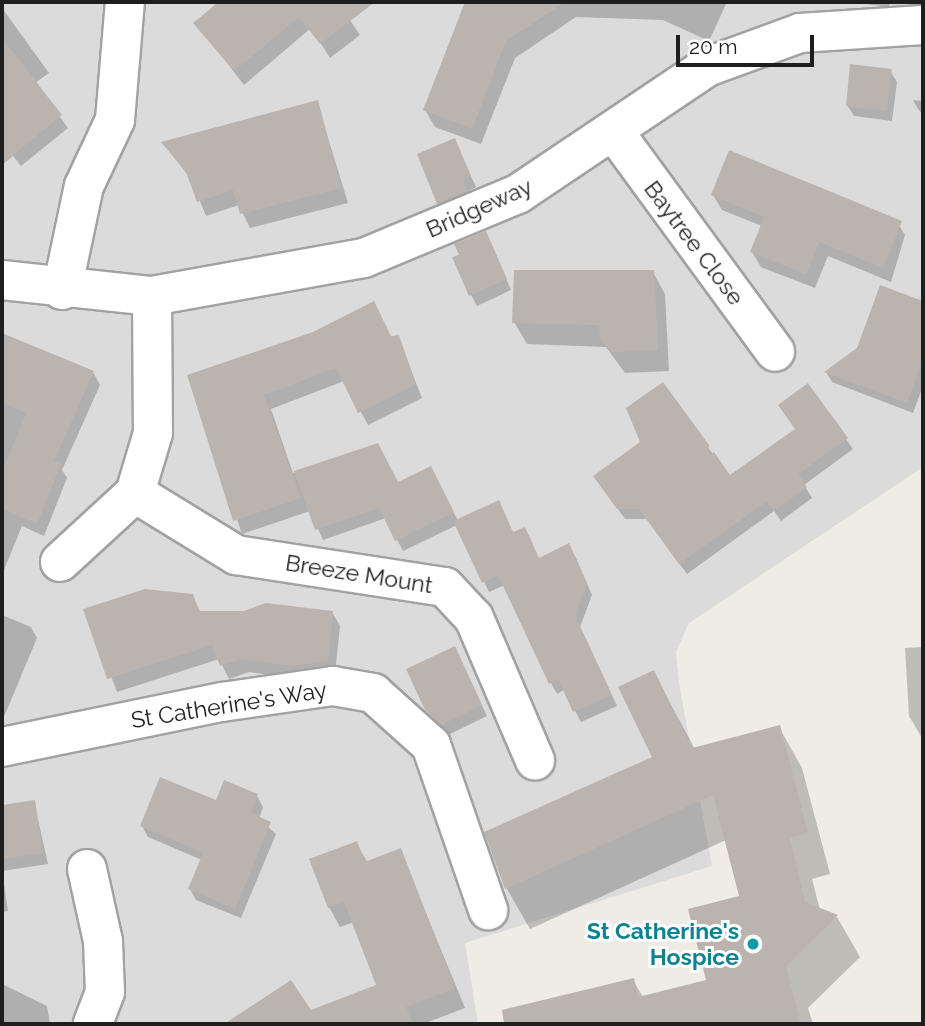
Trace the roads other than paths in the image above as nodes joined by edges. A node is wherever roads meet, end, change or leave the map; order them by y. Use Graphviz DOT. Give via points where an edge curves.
graph roads {
  1 [pos="125,2"];
  2 [pos="923,25"];
  3 [pos="615,133"];
  4 [pos="2,281"];
  5 [pos="62,290"];
  6 [pos="152,296"];
  7 [pos="775,352"];
  8 [pos="135,493"];
  9 [pos="60,562"];
  10 [pos="2,747"];
  11 [pos="534,761"];
  12 [pos="87,869"];
  13 [pos="488,910"];
  14 [pos="93,1024"];
  1 -- 5 [label="street" via="115,120 84,186"];
  2 -- 3 [label="street, Bridgeway" via="800,33 707,67"];
  3 -- 6 [label="street, Bridgeway" via="518,194 364,258"];
  3 -- 7 [label="street, Baytree Close"];
  4 -- 5 [label="street, Bridgeway"];
  5 -- 6 [label="street, Bridgeway"];
  6 -- 8 [label="street" via="153,433"];
  8 -- 9 [label="street"];
  8 -- 11 [label="street, Breeze Mount" via="236,555 445,587 474,618"];
  10 -- 13 [label="street, St Catherine's Way" via="236,700 332,686 373,693 431,745"];
  12 -- 14 [label="street" via="103,942 105,992"];
}
